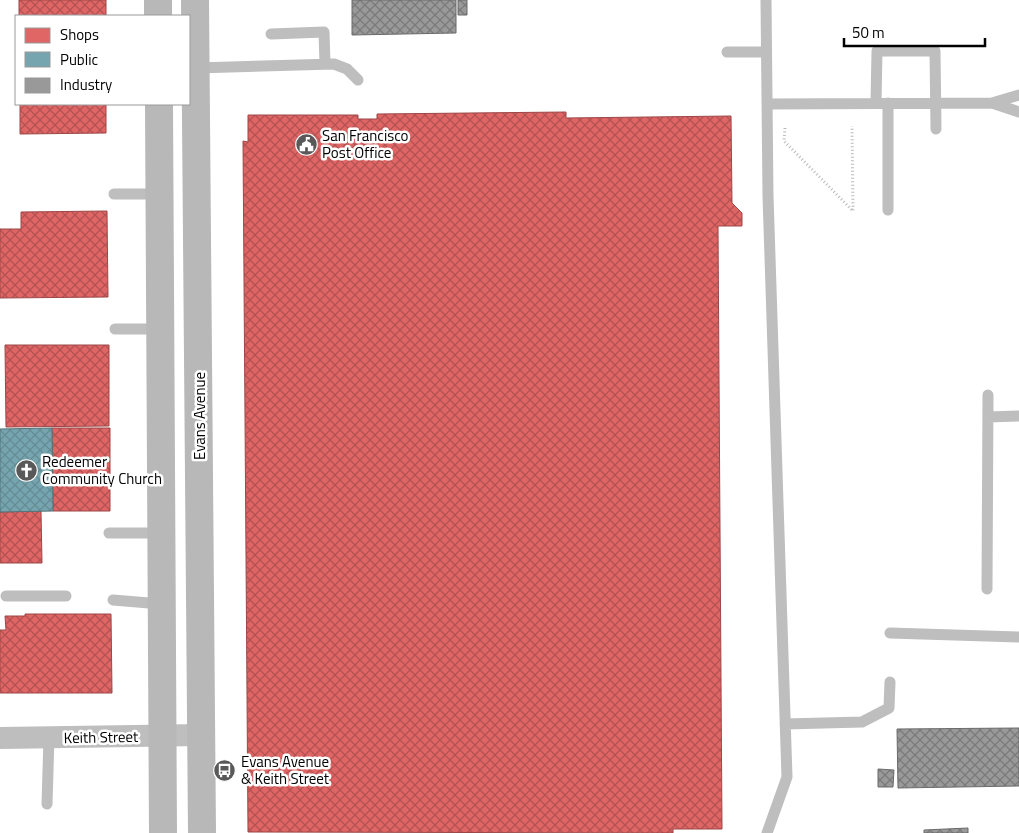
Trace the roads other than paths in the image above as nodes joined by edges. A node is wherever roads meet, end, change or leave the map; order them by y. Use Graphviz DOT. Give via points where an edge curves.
graph roads {
  1 [pos="158,0"];
  2 [pos="195,0"];
  3 [pos="766,0"];
  4 [pos="158,15"];
  5 [pos="271,34"];
  6 [pos="728,52"];
  7 [pos="766,52"];
  8 [pos="325,64"];
  9 [pos="192,68"];
  10 [pos="358,80"];
  11 [pos="1019,95"];
  12 [pos="935,102"];
  13 [pos="876,103"];
  14 [pos="888,103"];
  15 [pos="992,103"];
  16 [pos="767,104"];
  17 [pos="159,105"];
  18 [pos="1019,112"];
  19 [pos="936,129"];
  20 [pos="114,194"];
  21 [pos="160,194"];
  22 [pos="888,210"];
  23 [pos="115,329"];
  24 [pos="161,329"];
  25 [pos="988,395"];
  26 [pos="1019,416"];
  27 [pos="988,417"];
  28 [pos="109,533"];
  29 [pos="162,533"];
  30 [pos="987,588"];
  31 [pos="6,596"];
  32 [pos="66,596"];
  33 [pos="114,600"];
  34 [pos="163,604"];
  35 [pos="890,633"];
  36 [pos="1019,637"];
  37 [pos="890,682"];
  38 [pos="785,724"];
  39 [pos="201,735"];
  40 [pos="164,736"];
  41 [pos="49,737"];
  42 [pos="0,738"];
  43 [pos="47,804"];
  44 [pos="163,833"];
  45 [pos="202,833"];
  46 [pos="767,833"];
  1 -- 4 [label="main road"];
  2 -- 9 [label="main road, Evans Avenue"];
  3 -- 7 [label="lane"];
  5 -- 8 [label="lane" via="324,32"];
  6 -- 7 [label="lane"];
  7 -- 16 [label="lane"];
  8 -- 9 [label="lane"];
  8 -- 10 [label="lane" via="340,65"];
  9 -- 39 [label="main road, Evans Avenue"];
  11 -- 15 [label="lane"];
  12 -- 13 [label="lane" via="935,51 877,51"];
  12 -- 14 [label="lane"];
  12 -- 15 [label="lane"];
  12 -- 19 [label="lane"];
  13 -- 14 [label="lane"];
  13 -- 16 [label="lane"];
  14 -- 22 [label="lane"];
  15 -- 18 [label="lane"];
  16 -- 38 [label="lane"];
  17 -- 21 [label="main road"];
  20 -- 21 [label="lane"];
  21 -- 24 [label="main road"];
  23 -- 24 [label="lane"];
  24 -- 29 [label="main road"];
  25 -- 27 [label="lane"];
  26 -- 27 [label="lane"];
  27 -- 30 [label="lane"];
  28 -- 29 [label="lane"];
  29 -- 34 [label="main road"];
  31 -- 32 [label="lane"];
  33 -- 34 [label="lane"];
  34 -- 40 [label="main road"];
  35 -- 36 [label="lane"];
  37 -- 38 [label="lane" via="889,708 862,722"];
  38 -- 46 [label="lane" via="787,777"];
  39 -- 40 [label="street, Keith Street"];
  39 -- 45 [label="main road, Evans Avenue"];
  40 -- 41 [label="street, Keith Street"];
  40 -- 44 [label="main road"];
  41 -- 42 [label="street, Keith Street"];
  41 -- 43 [label="lane"];
}
